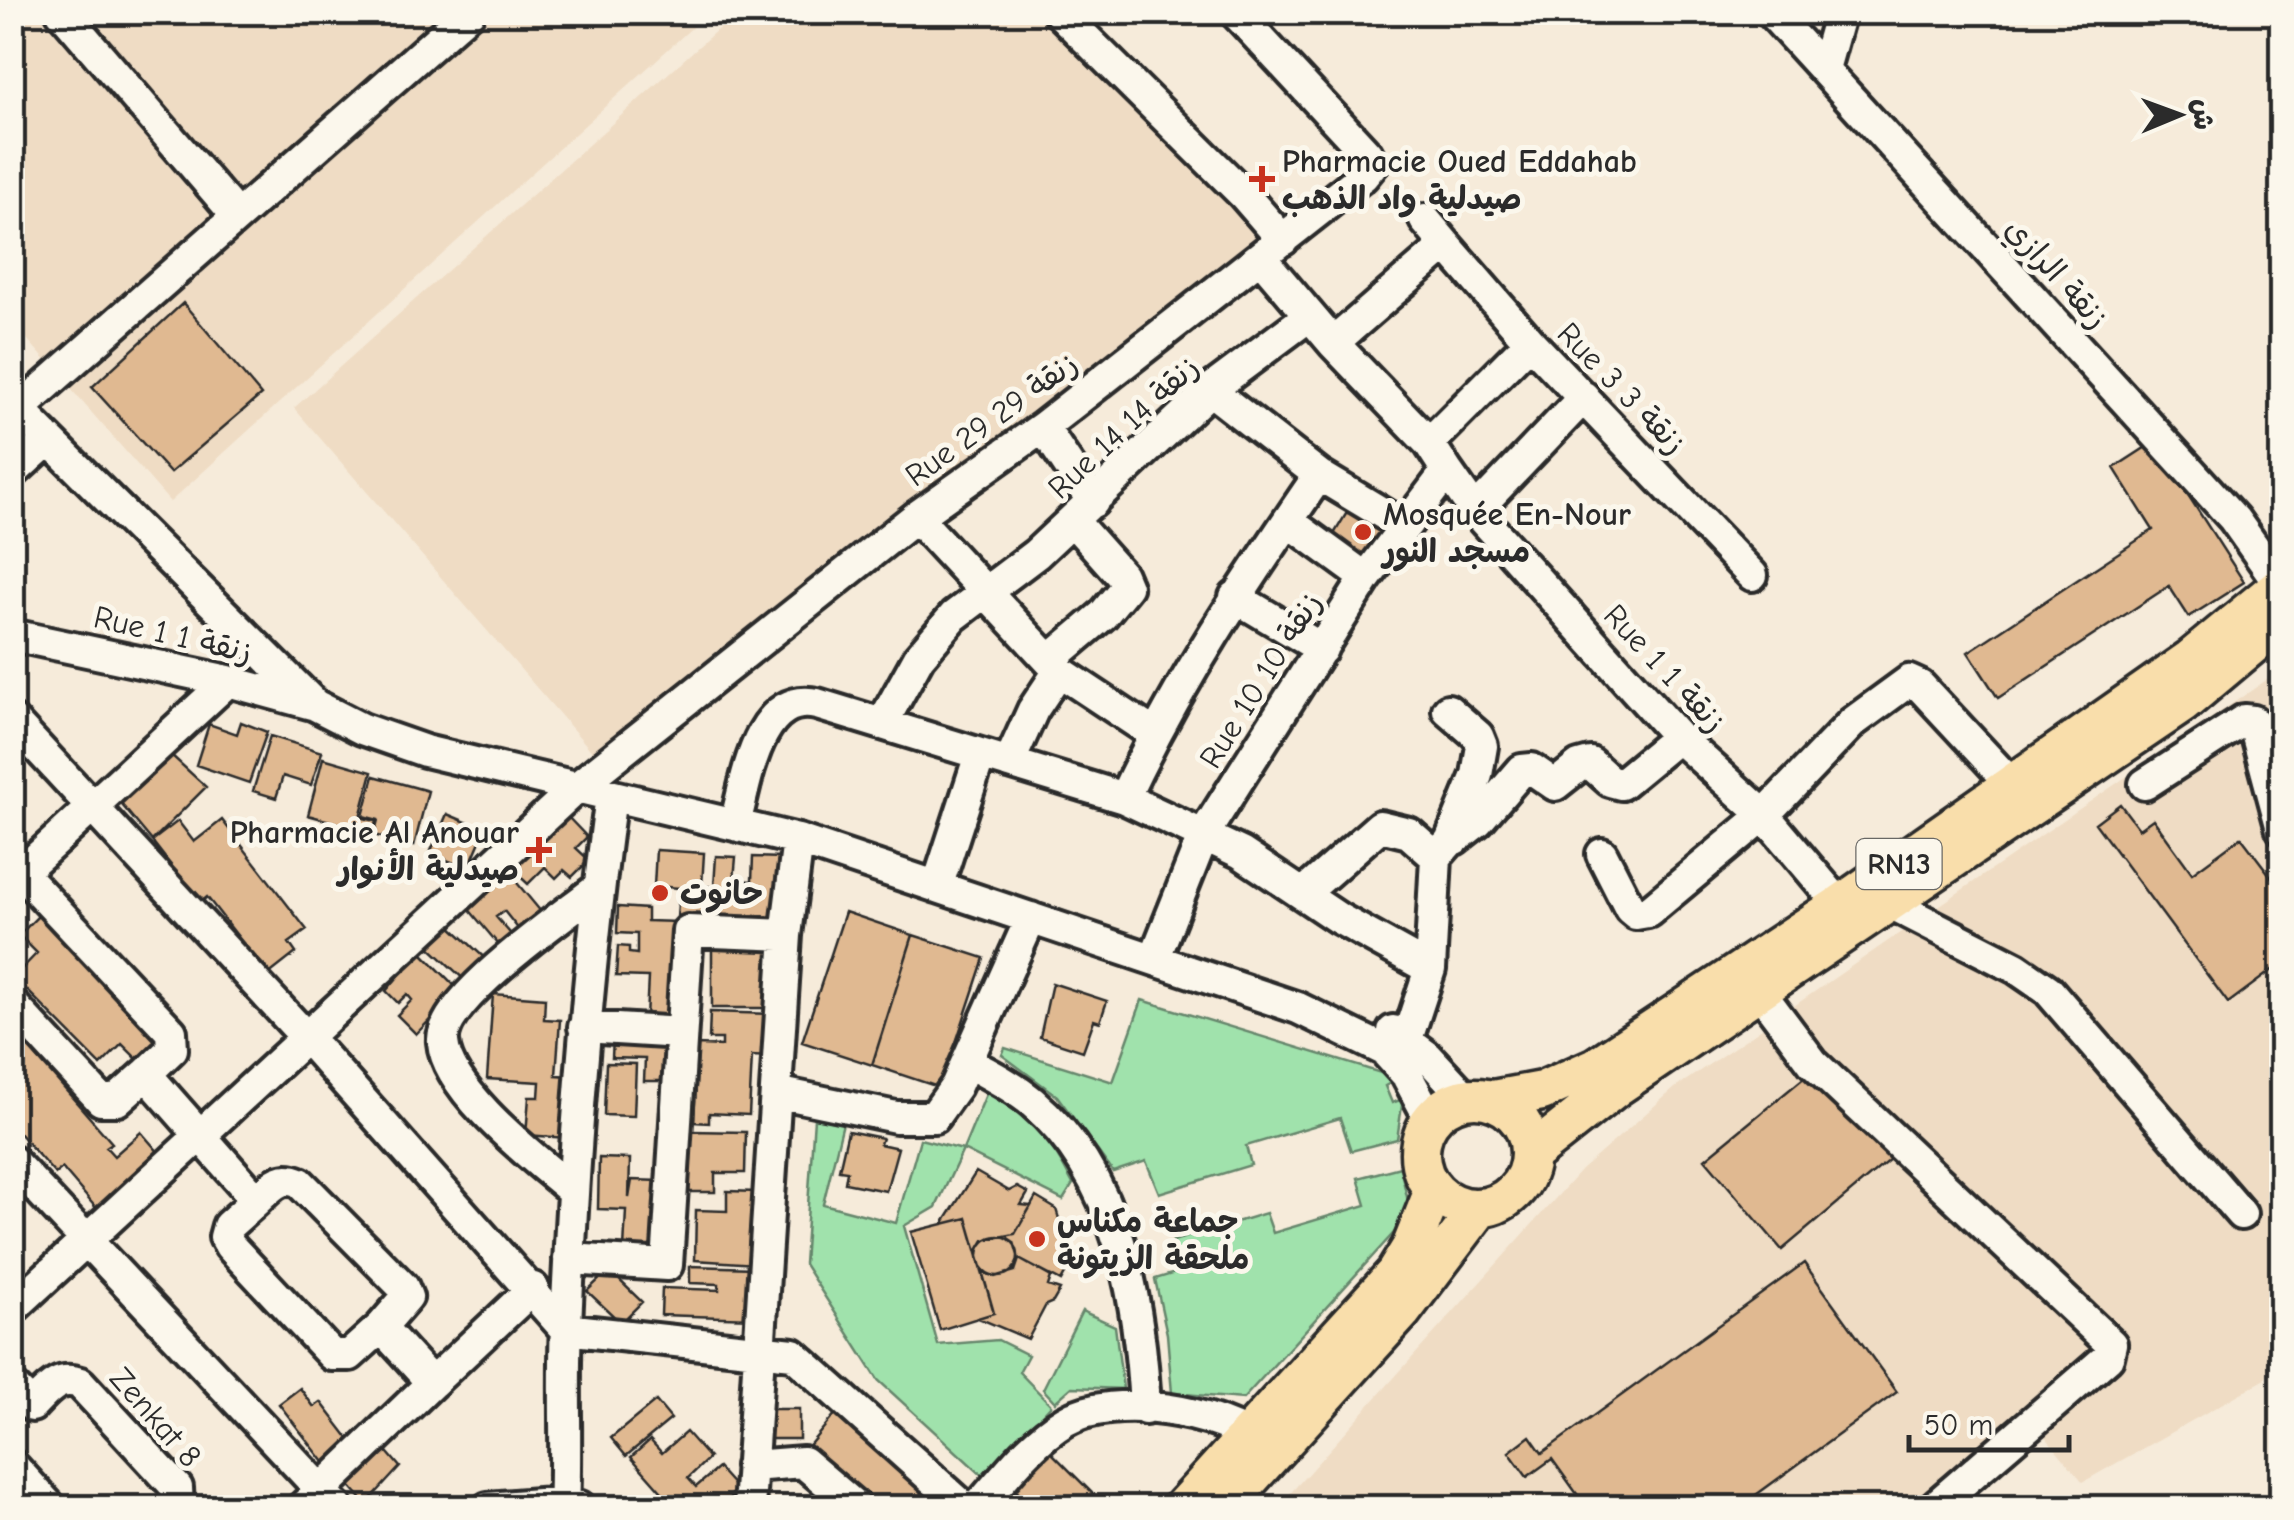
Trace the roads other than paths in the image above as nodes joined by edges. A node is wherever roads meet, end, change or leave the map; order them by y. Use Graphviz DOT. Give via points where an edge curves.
graph roads {
  1 [pos="62,12"];
  2 [pos="1235,12"];
  3 [pos="1772,12"];
  4 [pos="1840,12"];
  5 [pos="1069,16"];
  6 [pos="451,18"];
  7 [pos="1824,69"];
  8 [pos="237,216"];
  9 [pos="1425,220"];
  10 [pos="1446,245"];
  11 [pos="1272,249"];
  12 [pos="1309,316"];
  13 [pos="1332,342"];
  14 [pos="1530,342"];
  15 [pos="1210,390"];
  16 [pos="1584,397"];
  17 [pos="16,407"];
  18 [pos="1042,427"];
  19 [pos="48,440"];
  20 [pos="1438,457"];
  21 [pos="12,473"];
  22 [pos="1319,475"];
  23 [pos="1083,511"];
  24 [pos="1475,512"];
  25 [pos="916,518"];
  26 [pos="1288,521"];
  27 [pos="1402,526"];
  28 [pos="1752,575"];
  29 [pos="1366,578"];
  30 [pos="985,590"];
  31 [pos="2281,594"];
  32 [pos="1236,597"];
  33 [pos="12,635"];
  34 [pos="1322,649"];
  35 [pos="1055,665"];
  36 [pos="228,681"];
  37 [pos="2183,703"];
  38 [pos="316,705"];
  39 [pos="1448,710"];
  40 [pos="12,720"];
  41 [pos="882,724"];
  42 [pos="1154,734"];
  43 [pos="1678,738"];
  44 [pos="2210,742"];
  45 [pos="994,759"];
  46 [pos="2145,784"];
  47 [pos="2012,785"];
  48 [pos="576,788"];
  49 [pos="611,796"];
  50 [pos="1124,798"];
  51 [pos="90,808"];
  52 [pos="1764,815"];
  53 [pos="735,824"];
  54 [pos="2282,830"];
  55 [pos="1204,834"];
  56 [pos="798,840"];
  57 [pos="1443,849"];
  58 [pos="1602,854"];
  59 [pos="16,872"];
  60 [pos="938,887"];
  61 [pos="598,888"];
  62 [pos="1302,894"];
  63 [pos="1890,903"];
  64 [pos="1840,905"];
  65 [pos="1031,918"];
  66 [pos="786,936"];
  67 [pos="1156,957"];
  68 [pos="1430,969"];
  69 [pos="1750,981"];
  70 [pos="12,1004"];
  71 [pos="1298,1008"];
  72 [pos="584,1026"];
  73 [pos="681,1033"];
  74 [pos="305,1036"];
  75 [pos="1407,1039"];
  76 [pos="967,1062"];
  77 [pos="146,1074"];
  78 [pos="776,1092"];
  79 [pos="1480,1099"];
  80 [pos="1430,1120"];
  81 [pos="197,1134"];
  82 [pos="1530,1155"];
  83 [pos="12,1161"];
  84 [pos="1434,1190"];
  85 [pos="573,1191"];
  86 [pos="257,1200"];
  87 [pos="1480,1208"];
  88 [pos="2241,1214"];
  89 [pos="88,1239"];
  90 [pos="570,1259"];
  91 [pos="533,1288"];
  92 [pos="12,1309"];
  93 [pos="381,1327"];
  94 [pos="565,1329"];
  95 [pos="757,1348"];
  96 [pos="432,1383"];
  97 [pos="19,1405"];
  98 [pos="1145,1409"];
  99 [pos="1262,1444"];
  100 [pos="12,1465"];
  101 [pos="751,1466"];
  102 [pos="320,1501"];
  103 [pos="570,1505"];
  104 [pos="51,1508"];
  105 [pos="178,1508"];
  106 [pos="488,1508"];
  107 [pos="749,1508"];
  108 [pos="857,1508"];
  109 [pos="964,1508"];
  110 [pos="977,1508"];
  111 [pos="1182,1508"];
  112 [pos="1223,1508"];
  113 [pos="1933,1508"];
  1 -- 8 [label="street"];
  2 -- 11 [label="street, Rue 29 زنقة 29" via="1372,164"];
  3 -- 7 [label="street, زنقة الرازي"];
  4 -- 7 [label="street"];
  5 -- 11 [label="street, Rue 1 زنقة 1" via="1243,194"];
  6 -- 8 [label="street"];
  7 -- 31 [label="street, زنقة الرازي" via="2234,520"];
  8 -- 17 [label="street"];
  9 -- 10 [label="street, Rue 3 زنقة 3"];
  10 -- 13 [label="street"];
  10 -- 14 [label="street, Rue 3 زنقة 3"];
  11 -- 12 [label="street, Rue 1 زنقة 1"];
  11 -- 18 [label="street, Rue 29 زنقة 29"];
  12 -- 13 [label="street, Rue 1 زنقة 1"];
  12 -- 15 [label="street, Rue 14 زنقة 14"];
  13 -- 20 [label="street, Rue 1 زنقة 1"];
  14 -- 16 [label="street, Rue 3 زنقة 3"];
  14 -- 20 [label="street, Rue 10 زنقة 10"];
  15 -- 22 [label="street"];
  15 -- 23 [label="street, Rue 14 زنقة 14"];
  16 -- 24 [label="street"];
  16 -- 28 [label="street, Rue 3 زنقة 3"];
  17 -- 19 [label="street"];
  18 -- 23 [label="street"];
  18 -- 25 [label="street, Rue 29 زنقة 29"];
  19 -- 21 [label="street"];
  19 -- 38 [label="street"];
  20 -- 24 [label="street, Rue 1 زنقة 1"];
  20 -- 27 [label="street, Rue 10 زنقة 10"];
  22 -- 26 [label="street"];
  22 -- 27 [label="street"];
  23 -- 30 [label="street, Rue 14 زنقة 14"];
  23 -- 35 [label="street" via="1126,587"];
  24 -- 43 [label="street, Rue 1 زنقة 1"];
  25 -- 30 [label="street"];
  25 -- 48 [label="street, Rue 29 زنقة 29"];
  26 -- 29 [label="street"];
  26 -- 32 [label="street"];
  27 -- 29 [label="street, Rue 10 زنقة 10"];
  29 -- 34 [label="street, Rue 10 زنقة 10"];
  30 -- 35 [label="street"];
  30 -- 41 [label="street, Rue 14 زنقة 14" via="919,656"];
  31 -- 37 [label="main road, RN13"];
  31 -- 47 [label="main road, RN13"];
  32 -- 34 [label="street"];
  32 -- 42 [label="street"];
  33 -- 36 [label="street, Rue 1 زنقة 1"];
  34 -- 55 [label="street, Rue 10 زنقة 10"];
  35 -- 42 [label="street"];
  35 -- 45 [label="street" via="1033,710"];
  36 -- 38 [label="street, Rue 1 زنقة 1"];
  36 -- 51 [label="street"];
  37 -- 44 [label="street"];
  37 -- 63 [label="main road, RN13"];
  38 -- 48 [label="street" via="425,752"];
  39 -- 57 [label="street" via="1482,746 1477,775"];
  40 -- 51 [label="street"];
  41 -- 45 [label="street"];
  41 -- 53 [label="street" via="808,702 781,710 760,740"];
  42 -- 50 [label="street"];
  43 -- 52 [label="street, Rue 1 زنقة 1"];
  43 -- 57 [label="street" via="1622,784 1590,763 1555,785 1526,768"];
  44 -- 46 [label="street"];
  44 -- 54 [label="street" via="2253,721"];
  45 -- 50 [label="street"];
  45 -- 60 [label="street"];
  47 -- 52 [label="street" via="1909,681 1853,722"];
  47 -- 64 [label="main road, RN13"];
  48 -- 49 [label="street"];
  48 -- 74 [label="street, Rue 29 زنقة 29"];
  49 -- 53 [label="street"];
  49 -- 61 [label="street"];
  50 -- 55 [label="street"];
  51 -- 59 [label="street"];
  51 -- 74 [label="street"];
  52 -- 58 [label="street" via="1648,912 1630,908"];
  52 -- 64 [label="street, Rue 1 زنقة 1"];
  53 -- 56 [label="street"];
  55 -- 62 [label="street"];
  55 -- 67 [label="street, Rue 10 زنقة 10"];
  56 -- 60 [label="street"];
  56 -- 66 [label="street"];
  57 -- 62 [label="street" via="1380,826"];
  57 -- 68 [label="street"];
  59 -- 77 [label="street" via="171,1032 172,1049"];
  60 -- 65 [label="street"];
  61 -- 72 [label="street"];
  61 -- 85 [label="street" via="457,1005 442,1041 484,1109"];
  62 -- 68 [label="street"];
  63 -- 69 [label="main road, RN13"];
  63 -- 88 [label="street" via="2048,990"];
  64 -- 69 [label="main road, RN13"];
  65 -- 67 [label="street"];
  65 -- 76 [label="street"];
  66 -- 73 [label="street" via="688,931"];
  66 -- 78 [label="street"];
  67 -- 71 [label="street"];
  68 -- 75 [label="street"];
  69 -- 79 [label="main road, RN13" via="1570,1081"];
  69 -- 82 [label="main road, RN13"];
  69 -- 113 [label="street" via="1813,1062 2112,1344 2108,1357"];
  70 -- 77 [label="street" via="100,1100 117,1100"];
  71 -- 75 [label="street" via="1342,1013"];
  71 -- 80 [label="street" via="1384,1050 1406,1074"];
  72 -- 73 [label="street"];
  72 -- 85 [label="street"];
  73 -- 90 [label="street" via="667,1265"];
  74 -- 81 [label="street, Rue 29 زنقة 29"];
  74 -- 91 [label="street"];
  75 -- 79 [label="street"];
  76 -- 78 [label="street" via="934,1118"];
  76 -- 98 [label="street" via="1032,1101 1094,1180 1130,1285"];
  77 -- 81 [label="street"];
  78 -- 95 [label="street"];
  79 -- 80 [label="main road, RN13" via="1452,1101"];
  79 -- 82 [label="main road" via="1521,1122"];
  80 -- 84 [label="main road" via="1420,1163"];
  81 -- 86 [label="street"];
  81 -- 89 [label="street, Rue 29 زنقة 29"];
  82 -- 87 [label="main road, RN13" via="1515,1191"];
  83 -- 89 [label="street"];
  84 -- 87 [label="main road" via="1450,1202"];
  84 -- 99 [label="main road, RN13" via="1395,1274"];
  85 -- 90 [label="street"];
  86 -- 93 [label="street" via="278,1180 300,1182 403,1287 407,1297"];
  86 -- 93 [label="street" via="224,1237 332,1354 350,1354"];
  87 -- 99 [label="main road, RN13" via="1402,1312"];
  89 -- 92 [label="street, Rue 29 زنقة 29"];
  89 -- 102 [label="street"];
  90 -- 94 [label="street"];
  91 -- 94 [label="street"];
  91 -- 96 [label="street"];
  93 -- 96 [label="street"];
  94 -- 95 [label="street"];
  94 -- 103 [label="street"];
  95 -- 101 [label="street"];
  95 -- 109 [label="street" via="801,1360"];
  96 -- 102 [label="street"];
  97 -- 105 [label="street, Zenkat 8" via="55,1383 80,1384 176,1488"];
  98 -- 99 [label="street" via="1219,1419"];
  98 -- 110 [label="street" via="1093,1410 1068,1419"];
  99 -- 111 [label="main road, RN13"];
  99 -- 112 [label="main road, RN13"];
  100 -- 104 [label="street"];
  101 -- 107 [label="street"];
  101 -- 108 [label="street" via="803,1462"];
  103 -- 106 [label="street"];
}
